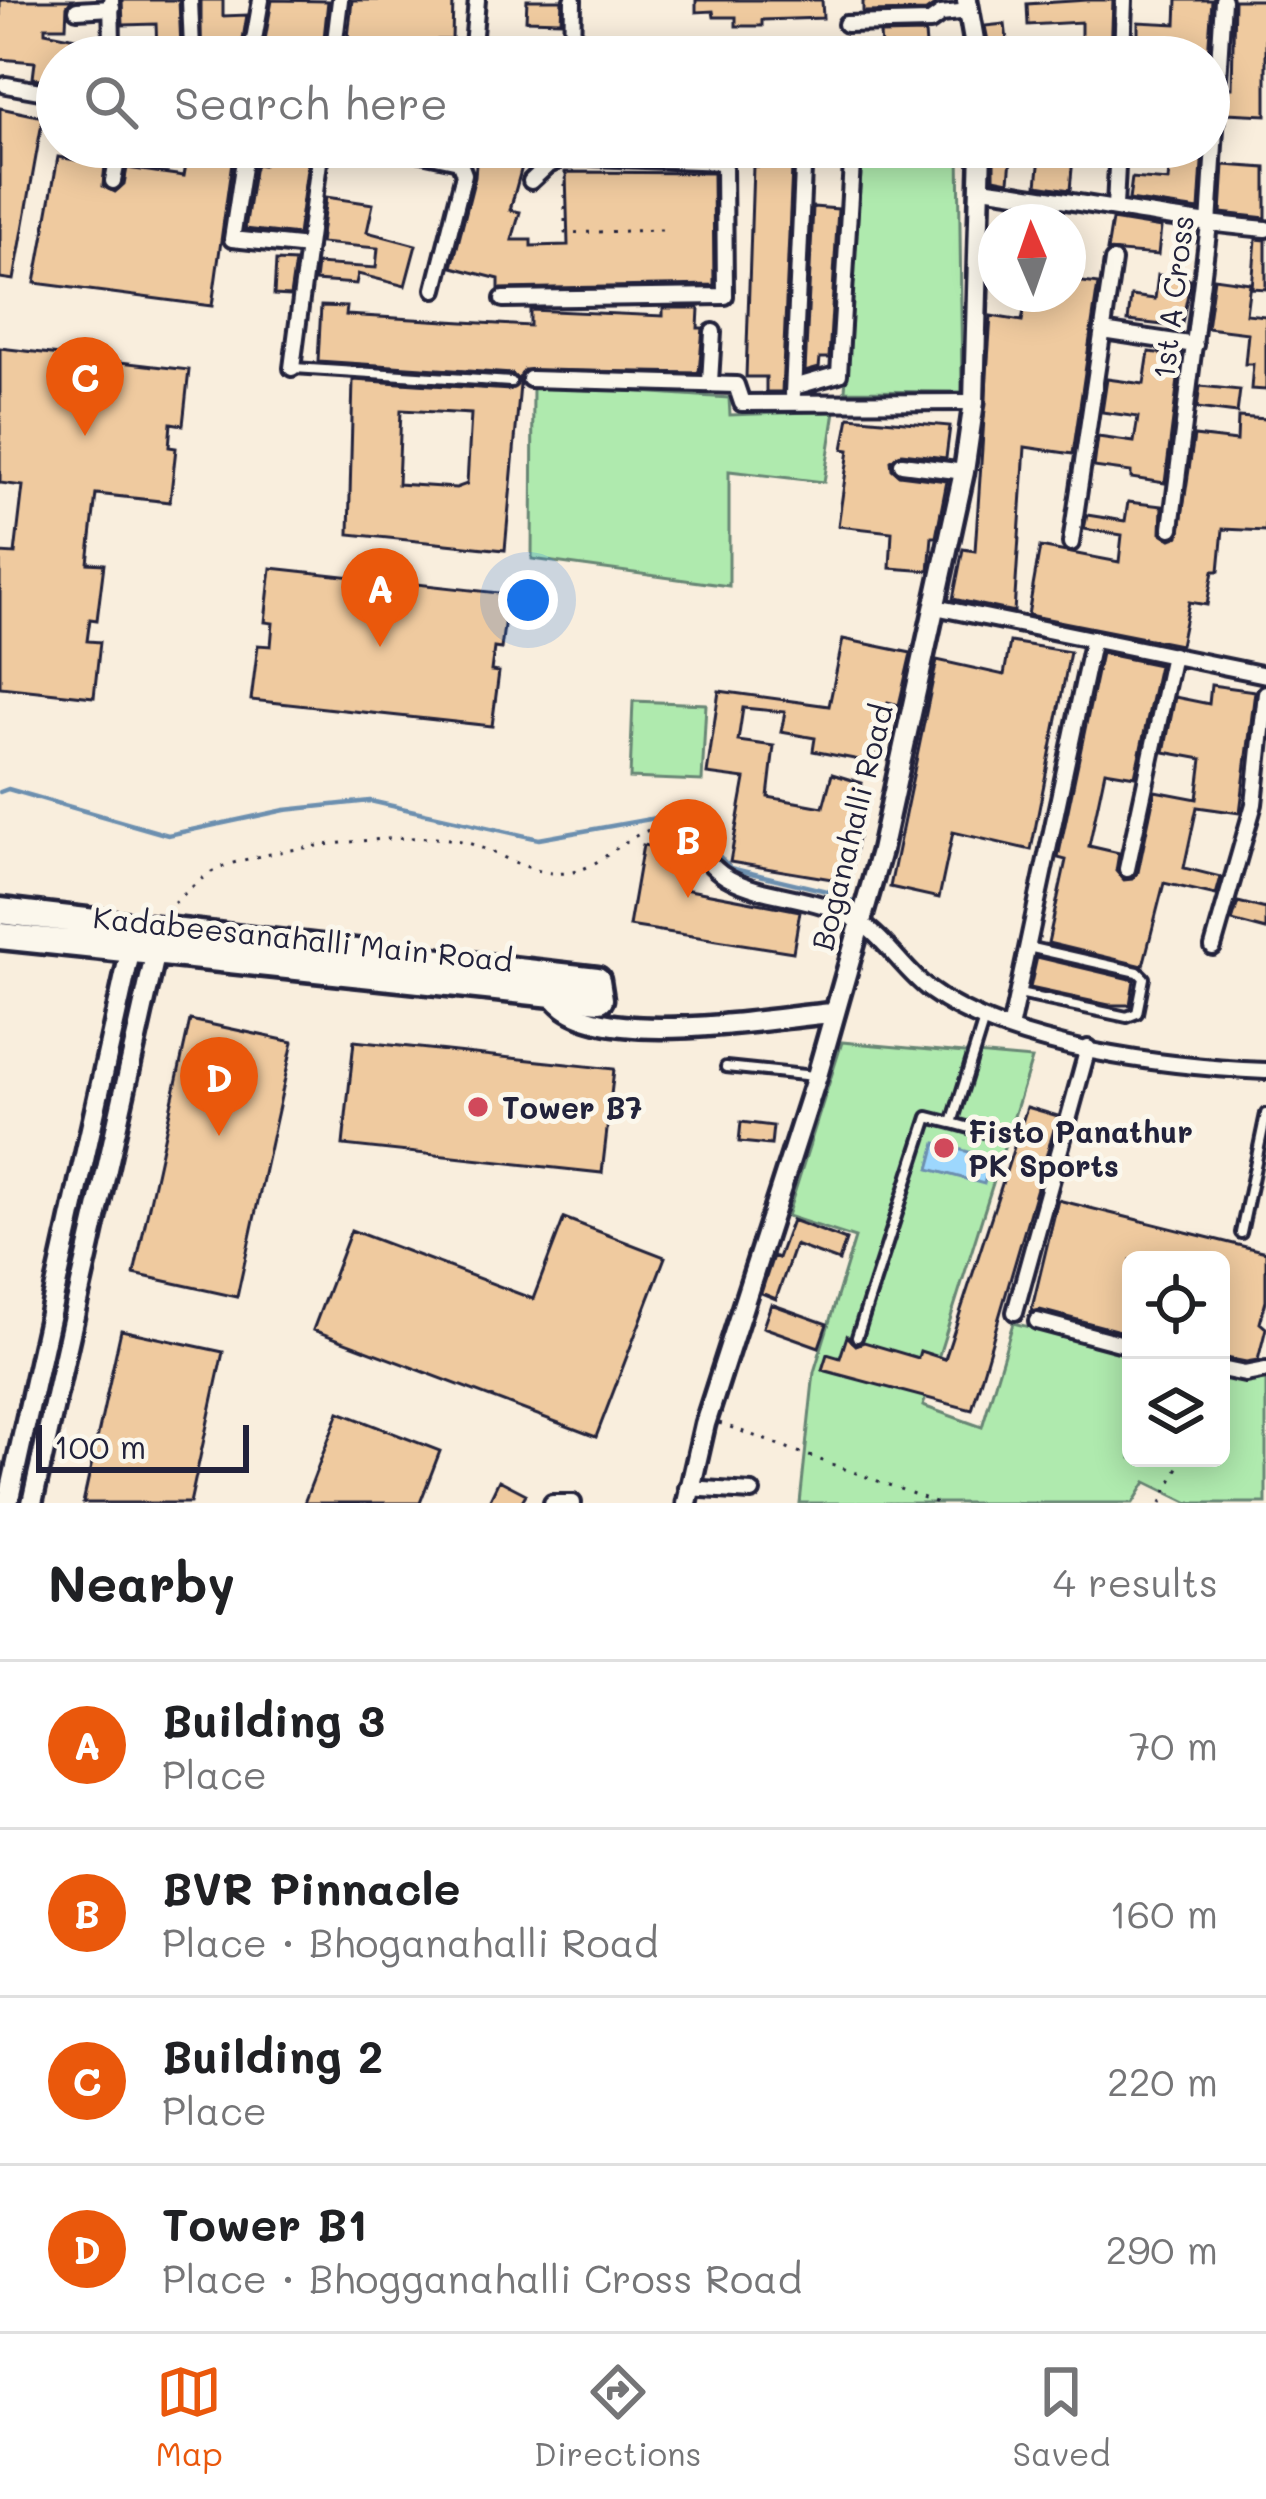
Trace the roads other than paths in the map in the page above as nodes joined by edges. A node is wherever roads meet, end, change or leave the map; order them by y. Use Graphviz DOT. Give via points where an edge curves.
graph roads {
  1 [pos="190,0"];
  2 [pos="261,0"];
  3 [pos="340,0"];
  4 [pos="477,0"];
  5 [pos="573,0"];
  6 [pos="1124,0"];
  7 [pos="1223,0"];
  8 [pos="112,4"];
  9 [pos="968,6"];
  10 [pos="77,10"];
  11 [pos="846,24"];
  12 [pos="112,36"];
  13 [pos="191,36"];
  14 [pos="255,36"];
  15 [pos="335,36"];
  16 [pos="474,36"];
  17 [pos="572,36"];
  18 [pos="973,36"];
  19 [pos="1123,36"];
  20 [pos="1221,36"];
  21 [pos="6,86"];
  22 [pos="36,91"];
  23 [pos="115,168"];
  24 [pos="241,168"];
  25 [pos="318,168"];
  26 [pos="462,168"];
  27 [pos="545,168"];
  28 [pos="724,168"];
  29 [pos="803,168"];
  30 [pos="852,168"];
  31 [pos="981,168"];
  32 [pos="1117,168"];
  33 [pos="1212,168"];
  34 [pos="531,181"];
  35 [pos="113,182"];
  36 [pos="982,188"];
  37 [pos="1115,206"];
  38 [pos="1209,224"];
  39 [pos="1266,229"];
  40 [pos="308,247"];
  41 [pos="1112,261"];
  42 [pos="434,290"];
  43 [pos="503,299"];
  44 [pos="713,332"];
  45 [pos="1103,332"];
  46 [pos="1195,345"];
  47 [pos="292,368"];
  48 [pos="530,379"];
  49 [pos="511,382"];
  50 [pos="710,382"];
  51 [pos="794,387"];
  52 [pos="974,402"];
  53 [pos="793,404"];
  54 [pos="902,464"];
  55 [pos="964,472"];
  56 [pos="1171,528"];
  57 [pos="1071,542"];
  58 [pos="934,607"];
  59 [pos="1093,638"];
  60 [pos="1173,655"];
  61 [pos="1266,675"];
  62 [pos="1266,693"];
  63 [pos="679,828"];
  64 [pos="1126,869"];
  65 [pos="0,911"];
  66 [pos="861,922"];
  67 [pos="0,936"];
  68 [pos="145,939"];
  69 [pos="1028,946"];
  70 [pos="1213,947"];
  71 [pos="552,994"];
  72 [pos="1018,994"];
  73 [pos="834,1013"];
  74 [pos="984,1019"];
  75 [pos="1011,1023"];
  76 [pos="1088,1048"];
  77 [pos="726,1067"];
  78 [pos="1266,1070"];
  79 [pos="817,1076"];
  80 [pos="1266,1114"];
  81 [pos="952,1123"];
  82 [pos="999,1136"];
  83 [pos="1241,1233"];
  84 [pos="54,1297"];
  85 [pos="79,1304"];
  86 [pos="1015,1312"];
  87 [pos="1037,1321"];
  88 [pos="857,1337"];
  89 [pos="1122,1344"];
  90 [pos="1266,1370"];
  91 [pos="1230,1371"];
  92 [pos="752,1492"];
  93 [pos="687,1496"];
  94 [pos="8,1503"];
  95 [pos="32,1503"];
  96 [pos="553,1503"];
  97 [pos="573,1503"];
  1 -- 13 [label="street"];
  2 -- 14 [label="street"];
  3 -- 15 [label="street"];
  4 -- 16 [label="street"];
  5 -- 17 [label="street"];
  6 -- 19 [label="street"];
  7 -- 20 [label="street, 1st A Cross"];
  8 -- 10 [label="street"];
  8 -- 12 [label="street"];
  9 -- 11 [label="street" via="931,22"];
  9 -- 18 [label="street"];
  21 -- 22 [label="street"];
  23 -- 35 [label="street"];
  24 -- 40 [label="street" via="229,239"];
  25 -- 40 [label="street"];
  26 -- 42 [label="street"];
  27 -- 34 [label="street"];
  28 -- 43 [label="street" via="724,296"];
  29 -- 51 [label="street"];
  30 -- 51 [label="street" via="839,374"];
  31 -- 36 [label="street, Boganahalli Road"];
  32 -- 37 [label="street"];
  33 -- 38 [label="street, 1st A Cross"];
  36 -- 37 [label="street"];
  36 -- 52 [label="street, Boganahalli Road"];
  37 -- 38 [label="street"];
  38 -- 39 [label="street"];
  38 -- 46 [label="street, 1st A Cross"];
  40 -- 47 [label="street"];
  41 -- 45 [label="street"];
  44 -- 50 [label="street"];
  45 -- 46 [label="street"];
  45 -- 57 [label="street"];
  46 -- 56 [label="street, 1st A Cross"];
  47 -- 49 [label="lane"];
  48 -- 50 [label="street"];
  50 -- 53 [label="street" via="739,386 742,403"];
  51 -- 53 [label="street"];
  52 -- 53 [label="street"];
  52 -- 55 [label="street, Boganahalli Road"];
  54 -- 55 [label="street"];
  55 -- 58 [label="street, Boganahalli Road"];
  58 -- 59 [label="street"];
  58 -- 66 [label="street, Boganahalli Road"];
  59 -- 60 [label="street"];
  59 -- 69 [label="street"];
  60 -- 61 [label="street"];
  60 -- 64 [label="street"];
  62 -- 70 [label="street" via="1254,804"];
  63 -- 66 [label="street" via="724,877"];
  65 -- 68 [label="main road, Kadabeesanahalli Main Road"];
  66 -- 73 [label="street, Boganahalli Road"];
  66 -- 74 [label="street" via="933,993"];
  67 -- 68 [label="main road, Kadabeesanahalli Main Road"];
  68 -- 71 [label="main road, Kadabeesanahalli Main Road"];
  68 -- 71 [label="main road, Kadabeesanahalli Main Road" via="598,989"];
  68 -- 84 [label="street"];
  68 -- 85 [label="street"];
  69 -- 72 [label="street"];
  69 -- 72 [label="lane" via="1138,972 1143,986 1137,1013 1127,1017"];
  71 -- 73 [label="street" via="582,1019 636,1029"];
  72 -- 75 [label="street"];
  73 -- 79 [label="street, Boganahalli Road"];
  74 -- 75 [label="street"];
  74 -- 81 [label="lane"];
  75 -- 76 [label="street"];
  76 -- 78 [label="street"];
  76 -- 86 [label="street"];
  77 -- 79 [label="lane"];
  79 -- 93 [label="street, Boganahalli Road"];
  80 -- 83 [label="lane"];
  81 -- 82 [label="lane"];
  81 -- 88 [label="lane" via="928,1117"];
  84 -- 85 [label="street"];
  84 -- 94 [label="street"];
  85 -- 95 [label="street"];
  87 -- 89 [label="street"];
  90 -- 91 [label="street"];
  92 -- 93 [label="street"];
  96 -- 97 [label="street"];
}
